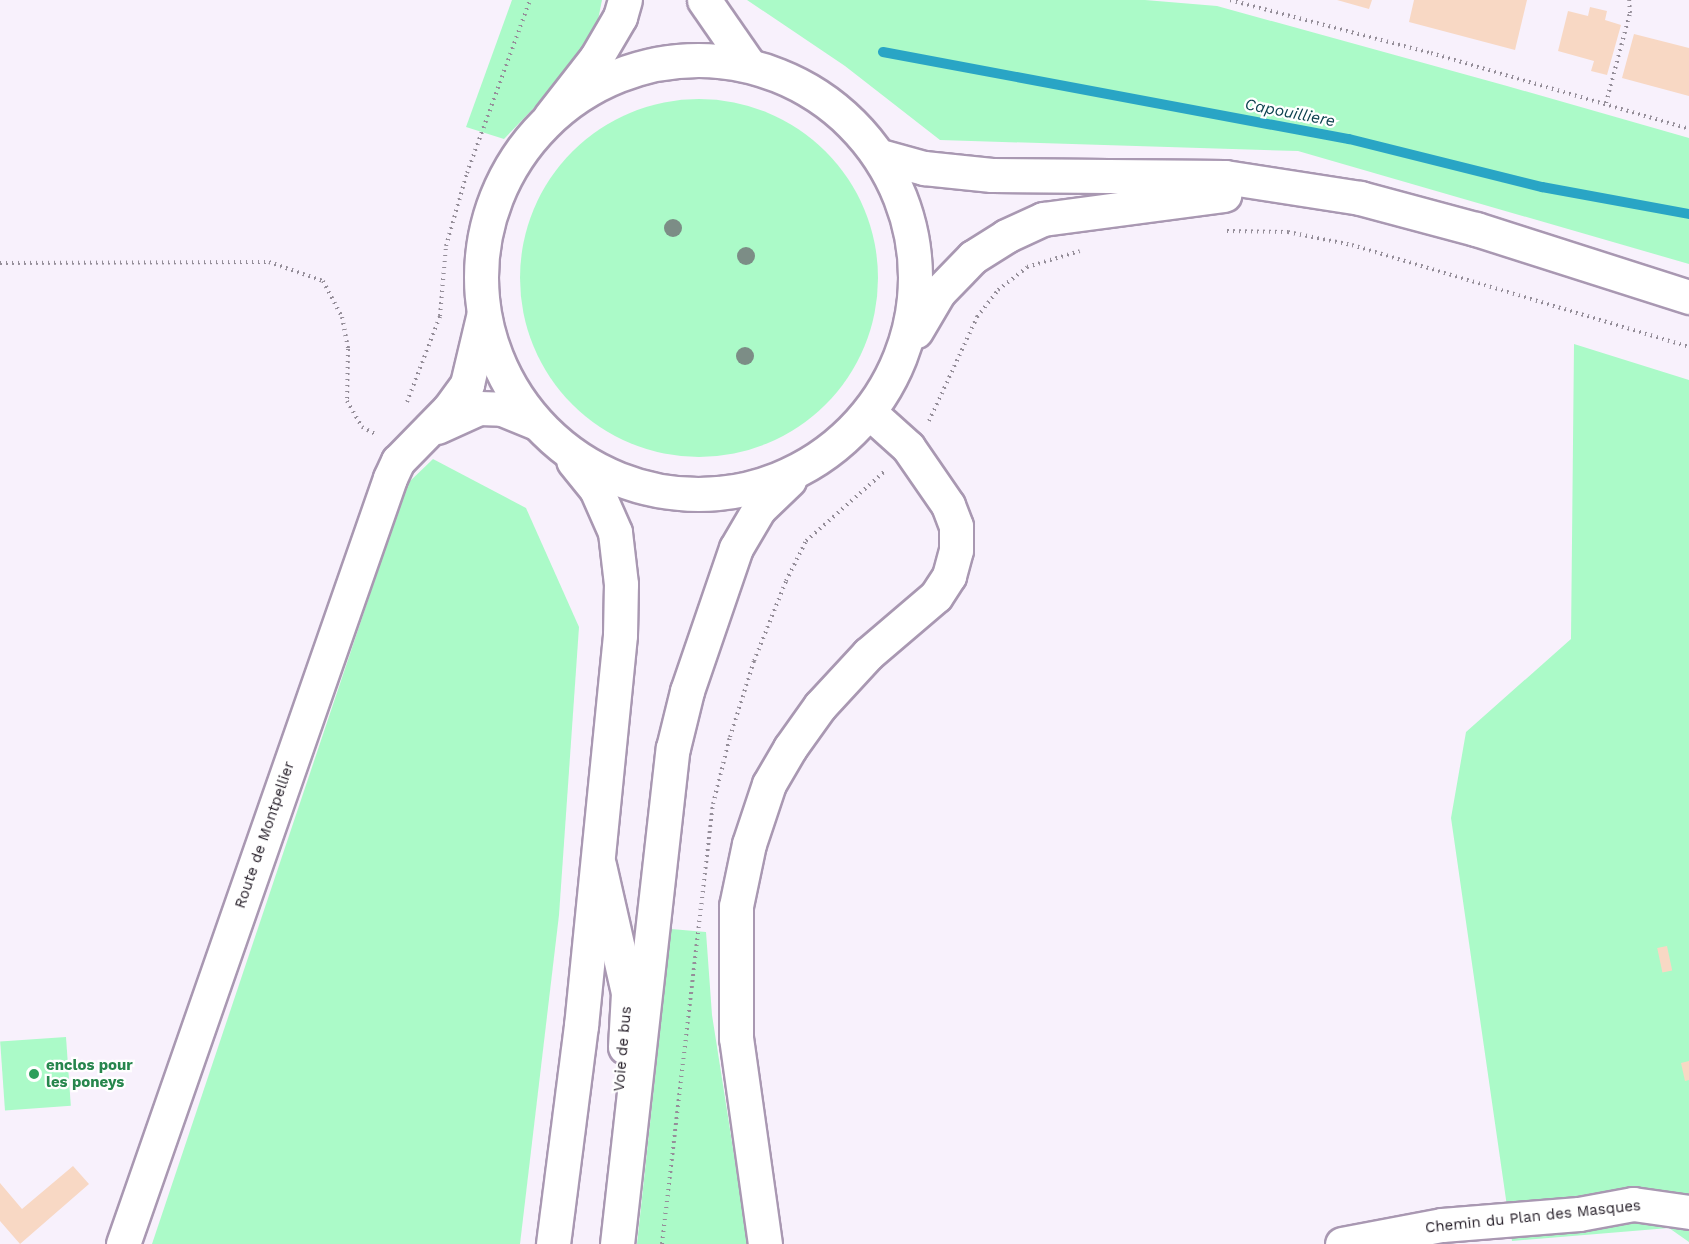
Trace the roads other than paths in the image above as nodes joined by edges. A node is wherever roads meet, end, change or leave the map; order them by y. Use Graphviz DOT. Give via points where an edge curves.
graph roads {
  1 [pos="625,0"];
  2 [pos="704,0"];
  3 [pos="749,65"];
  4 [pos="550,117"];
  5 [pos="880,156"];
  6 [pos="1300,190"];
  7 [pos="1689,297"];
  8 [pos="483,317"];
  9 [pos="904,350"];
  10 [pos="869,412"];
  11 [pos="413,423"];
  12 [pos="536,423"];
  13 [pos="563,448"];
  14 [pos="798,470"];
  15 [pos="598,857"];
  16 [pos="1689,1212"];
  17 [pos="123,1244"];
  18 [pos="553,1244"];
  19 [pos="601,1244"];
  20 [pos="617,1244"];
  21 [pos="765,1244"];
  22 [pos="1342,1244"];
  1 -- 4 [label="main road" via="620,17 596,58"];
  2 -- 3 [label="main road"];
  3 -- 4 [label="main road" via="696,59 643,66 593,86"];
  3 -- 5 [label="main road" via="809,90 845,115"];
  4 -- 8 [label="main road" via="520,152 491,209 480,280"];
  5 -- 6 [label="main road" via="924,168 992,175 1225,177"];
  5 -- 9 [label="main road" via="903,201 915,250 915,301"];
  6 -- 7 [label="main road" via="1360,198 1476,229"];
  6 -- 9 [label="main road" via="1194,197 1043,219 1006,236 973,258 939,292"];
  8 -- 11 [label="main road, Route de Montpellier" via="467,384"];
  8 -- 12 [label="main road" via="498,364"];
  9 -- 10 [label="main road"];
  10 -- 14 [label="main road" via="837,445"];
  10 -- 21 [label="main road" via="908,447 948,505 956,526 956,550 949,576 936,596 868,654 820,706 790,748 769,784 749,844 736,906 736,1038"];
  11 -- 12 [label="main road, Route de Montpellier" via="453,417 479,408 502,409"];
  11 -- 17 [label="main road, Route de Montpellier" via="395,452"];
  12 -- 13 [label="main road"];
  13 -- 14 [label="main road" via="605,474 652,490 692,494 752,488"];
  13 -- 15 [label="main road" via="596,489 615,532 621,584 620,635"];
  14 -- 20 [label="main road" via="759,509 736,548 687,691 673,748"];
  15 -- 18 [label="main road"];
  15 -- 19 [label="main road, Voie de bus" via="628,993"];
  16 -- 22 [label="main road, Chemin du Plan des Masques" via="1634,1204 1579,1214 1442,1225"];
}
